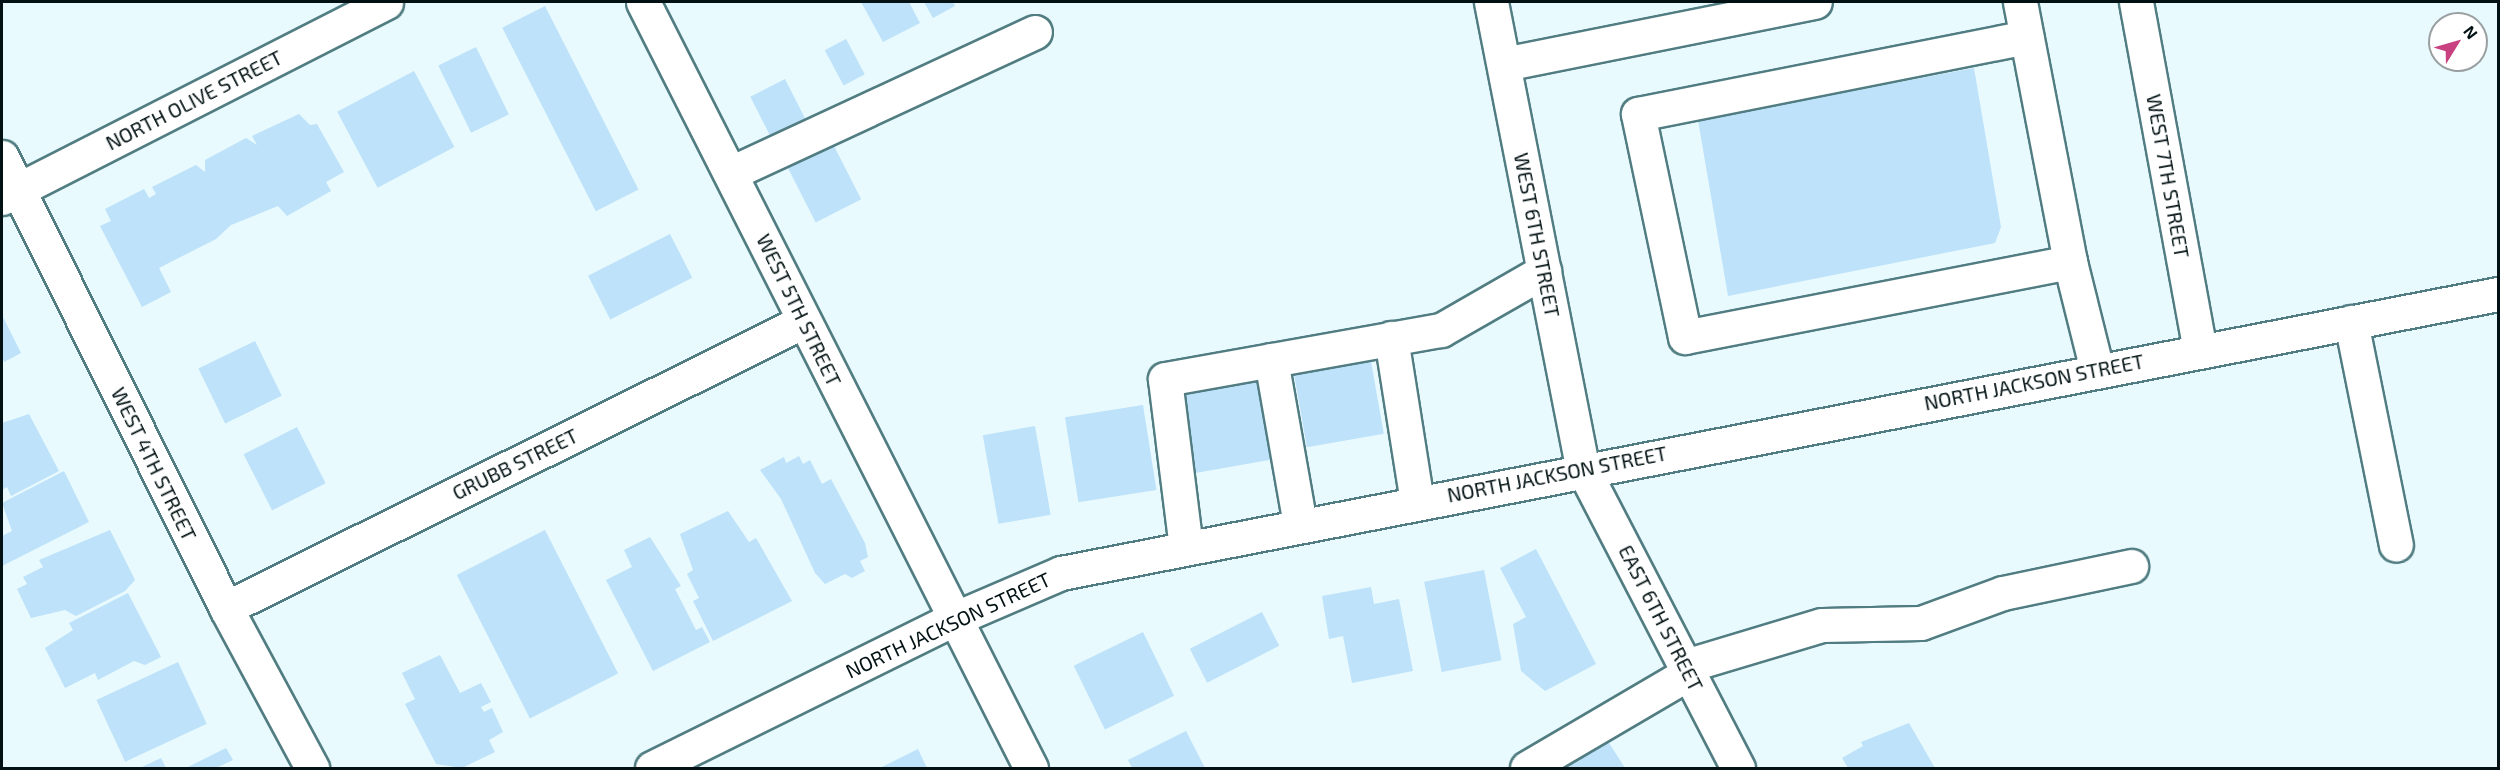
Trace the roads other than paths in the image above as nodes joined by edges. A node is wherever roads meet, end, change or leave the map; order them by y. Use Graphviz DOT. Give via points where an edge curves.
graph roads {
  1 [pos="386,2"];
  2 [pos="643,2"];
  3 [pos="1491,2"];
  4 [pos="1815,2"];
  5 [pos="2020,2"];
  6 [pos="2136,2"];
  7 [pos="1035,32"];
  8 [pos="2026,38"];
  9 [pos="1504,64"];
  10 [pos="2,157"];
  11 [pos="731,173"];
  12 [pos="10,194"];
  13 [pos="2070,262"];
  14 [pos="1544,271"];
  15 [pos="2499,294"];
  16 [pos="804,321"];
  17 [pos="2351,322"];
  18 [pos="1391,338"];
  19 [pos="2200,350"];
  20 [pos="1271,360"];
  21 [pos="2097,370"];
  22 [pos="1583,468"];
  23 [pos="1417,502"];
  24 [pos="1300,525"];
  25 [pos="2396,544"];
  26 [pos="1186,548"];
  27 [pos="2131,566"];
  28 [pos="226,608"];
  29 [pos="954,619"];
  30 [pos="1687,669"];
  31 [pos="312,768"];
  32 [pos="652,768"];
  33 [pos="1031,768"];
  34 [pos="1527,768"];
  35 [pos="1738,768"];
  1 -- 12 [label="street, NORTH OLIVE STREET"];
  2 -- 11 [label="street, WEST 5TH STREET"];
  3 -- 9 [label="street, WEST 6TH STREET"];
  4 -- 9 [label="street"];
  5 -- 8 [label="street"];
  6 -- 19 [label="street, WEST 7TH STREET"];
  7 -- 11 [label="street"];
  8 -- 13 [label="street"];
  8 -- 13 [label="street" via="1638,114 1685,337"];
  9 -- 14 [label="street, WEST 6TH STREET"];
  10 -- 12 [label="street, WEST 4TH STREET"];
  11 -- 16 [label="street, WEST 5TH STREET"];
  12 -- 28 [label="street, WEST 4TH STREET"];
  13 -- 21 [label="street"];
  14 -- 18 [label="street" via="1441,330"];
  14 -- 22 [label="street, WEST 6TH STREET"];
  15 -- 17 [label="street, NORTH JACKSON STREET"];
  16 -- 28 [label="street, GRUBB STREET"];
  16 -- 29 [label="street, WEST 5TH STREET"];
  17 -- 19 [label="street, NORTH JACKSON STREET"];
  17 -- 25 [label="street"];
  18 -- 20 [label="street"];
  18 -- 23 [label="street"];
  19 -- 21 [label="street, NORTH JACKSON STREET"];
  20 -- 24 [label="street"];
  20 -- 26 [label="street" via="1165,379"];
  21 -- 22 [label="street, NORTH JACKSON STREET"];
  22 -- 23 [label="street, NORTH JACKSON STREET"];
  22 -- 30 [label="street, EAST 6TH STREET"];
  23 -- 24 [label="street, NORTH JACKSON STREET"];
  24 -- 26 [label="street, NORTH JACKSON STREET"];
  26 -- 29 [label="street, NORTH JACKSON STREET" via="1061,573"];
  27 -- 30 [label="street" via="2003,594 1922,623 1822,625"];
  28 -- 31 [label="street, WEST 4TH STREET"];
  29 -- 32 [label="street, NORTH JACKSON STREET"];
  29 -- 33 [label="street, WEST 5TH STREET"];
  30 -- 34 [label="street"];
  30 -- 35 [label="street, EAST 6TH STREET"];
}
